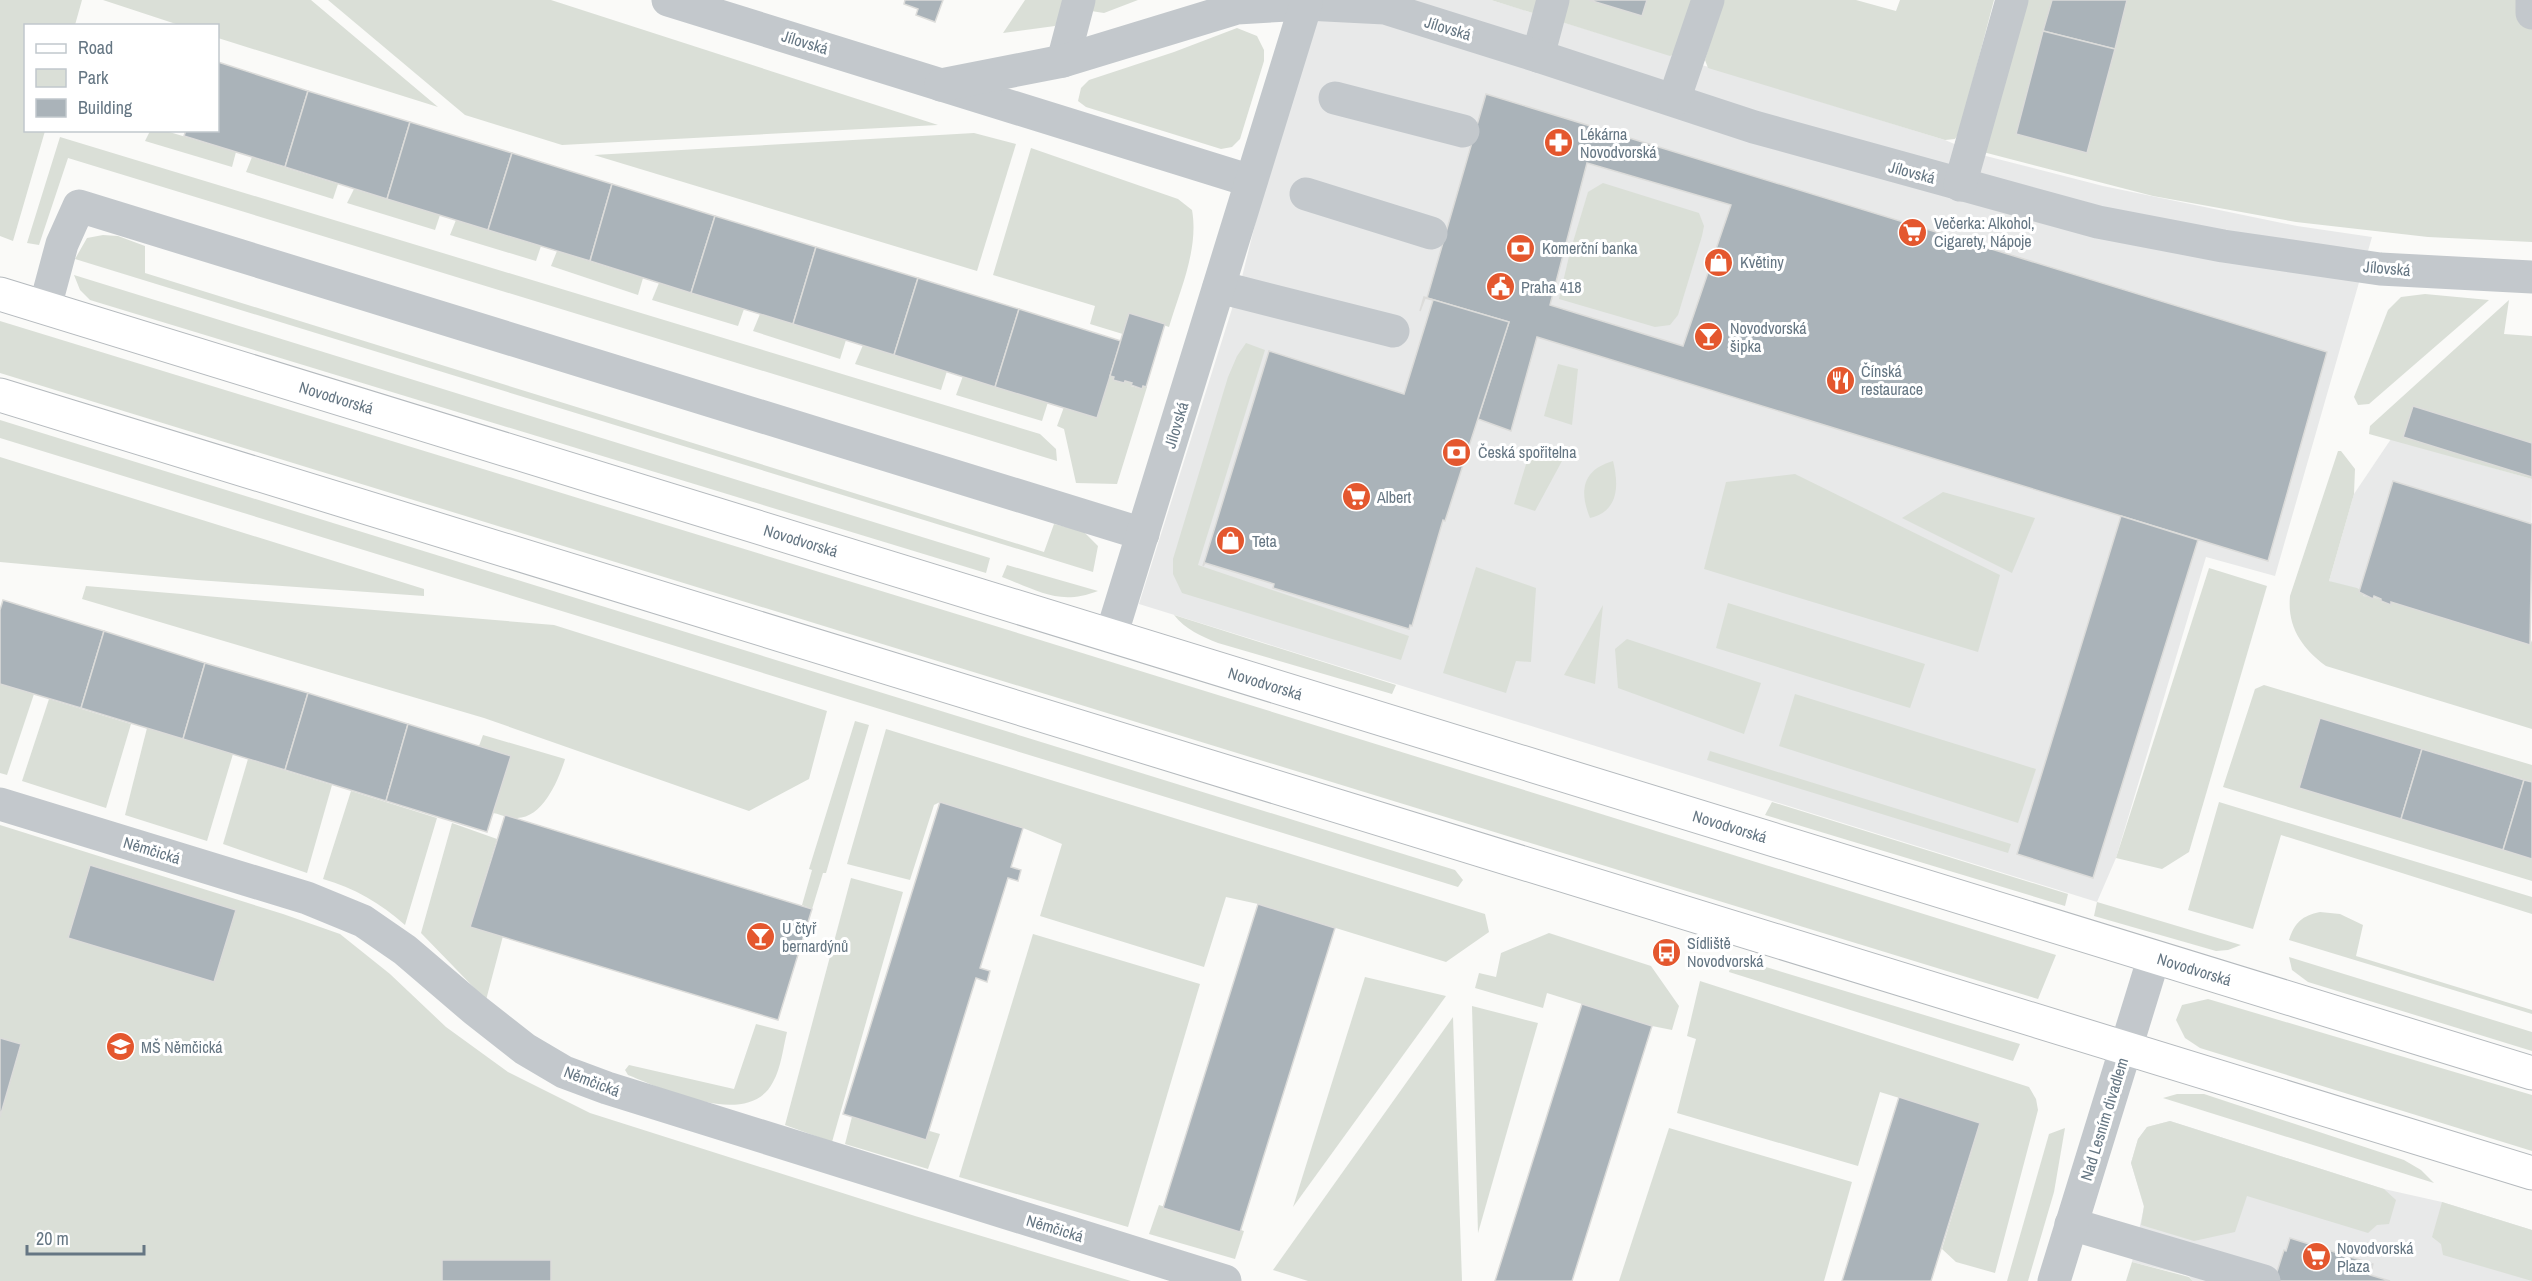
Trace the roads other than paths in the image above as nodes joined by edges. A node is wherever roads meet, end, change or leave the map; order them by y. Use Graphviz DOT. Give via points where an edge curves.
graph roads {
  1 [pos="668,0"];
  2 [pos="1079,0"];
  3 [pos="1553,0"];
  4 [pos="1708,0"];
  5 [pos="2012,0"];
  6 [pos="2532,0"];
  7 [pos="1306,4"];
  8 [pos="2532,13"];
  9 [pos="1538,56"];
  10 [pos="1063,61"];
  11 [pos="941,85"];
  12 [pos="1335,98"];
  13 [pos="1674,100"];
  14 [pos="1463,131"];
  15 [pos="1251,181"];
  16 [pos="1960,185"];
  17 [pos="1306,194"];
  18 [pos="1431,233"];
  19 [pos="2532,277"];
  20 [pos="1219,287"];
  21 [pos="0,294"];
  22 [pos="45,307"];
  23 [pos="1393,331"];
  24 [pos="0,395"];
  25 [pos="1143,534"];
  26 [pos="1112,636"];
  27 [pos="0,804"];
  28 [pos="2154,957"];
  29 [pos="2126,1048"];
  30 [pos="2532,1074"];
  31 [pos="2532,1173"];
  32 [pos="2071,1224"];
  33 [pos="1225,1281"];
  34 [pos="2054,1281"];
  35 [pos="2264,1281"];
  1 -- 11 [label="street, Jílovská"];
  2 -- 10 [label="street"];
  3 -- 9 [label="street"];
  4 -- 13 [label="street"];
  5 -- 16 [label="street"];
  6 -- 8 [label="street"];
  7 -- 9 [label="street, Jílovská" via="1385,8"];
  7 -- 10 [label="street, Jílovská" via="1237,8"];
  7 -- 15 [label="street, Jílovská"];
  9 -- 13 [label="street, Jílovská"];
  10 -- 11 [label="street, Jílovská"];
  11 -- 15 [label="street, Jílovská"];
  12 -- 14 [label="street"];
  13 -- 16 [label="street, Jílovská" via="1796,140"];
  15 -- 20 [label="street, Jílovská"];
  16 -- 19 [label="street, Jílovská" via="2098,222 2223,246 2380,268"];
  17 -- 18 [label="street"];
  20 -- 23 [label="street"];
  20 -- 25 [label="street, Jílovská"];
  21 -- 22 [label="main road, Novodvorská"];
  22 -- 25 [label="street" via="62,244 79,206"];
  22 -- 26 [label="main road, Novodvorská"];
  24 -- 29 [label="main road"];
  25 -- 26 [label="street, Jílovská"];
  26 -- 28 [label="main road, Novodvorská"];
  27 -- 33 [label="street, Němčická" via="307,898 363,921 405,950 525,1049 575,1076"];
  28 -- 29 [label="street, Nad Lesním divadlem"];
  28 -- 30 [label="main road, Novodvorská"];
  29 -- 31 [label="main road"];
  29 -- 32 [label="street, Nad Lesním divadlem"];
  32 -- 34 [label="street, Nad Lesním divadlem"];
  32 -- 35 [label="street"];
}
